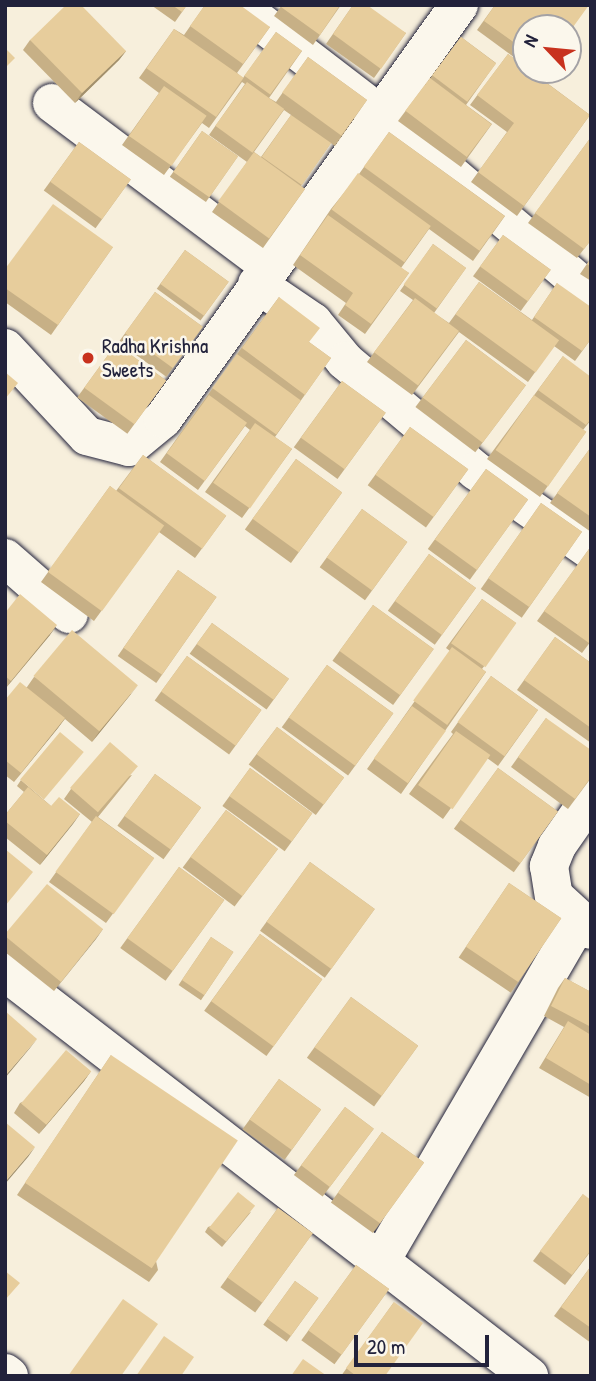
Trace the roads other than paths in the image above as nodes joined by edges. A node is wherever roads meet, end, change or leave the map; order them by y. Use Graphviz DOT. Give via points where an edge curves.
graph roads {
  1 [pos="238,5"];
  2 [pos="459,5"];
  3 [pos="52,103"];
  4 [pos="380,114"];
  5 [pos="263,275"];
  6 [pos="591,292"];
  7 [pos="5,348"];
  8 [pos="591,551"];
  9 [pos="5,558"];
  10 [pos="68,614"];
  11 [pos="591,797"];
  12 [pos="585,925"];
  13 [pos="5,972"];
  14 [pos="379,1264"];
  15 [pos="529,1376"];
  1 -- 4 [label="street"];
  2 -- 4 [label="street"];
  3 -- 5 [label="street"];
  4 -- 5 [label="street"];
  4 -- 6 [label="street"];
  5 -- 7 [label="street" via="163,419 129,447 87,436"];
  5 -- 8 [label="street" via="313,322 345,361 476,471"];
  9 -- 10 [label="street"];
  11 -- 12 [label="street" via="557,846 549,866 554,897"];
  12 -- 14 [label="street"];
  13 -- 14 [label="street"];
  14 -- 15 [label="street"];
}
